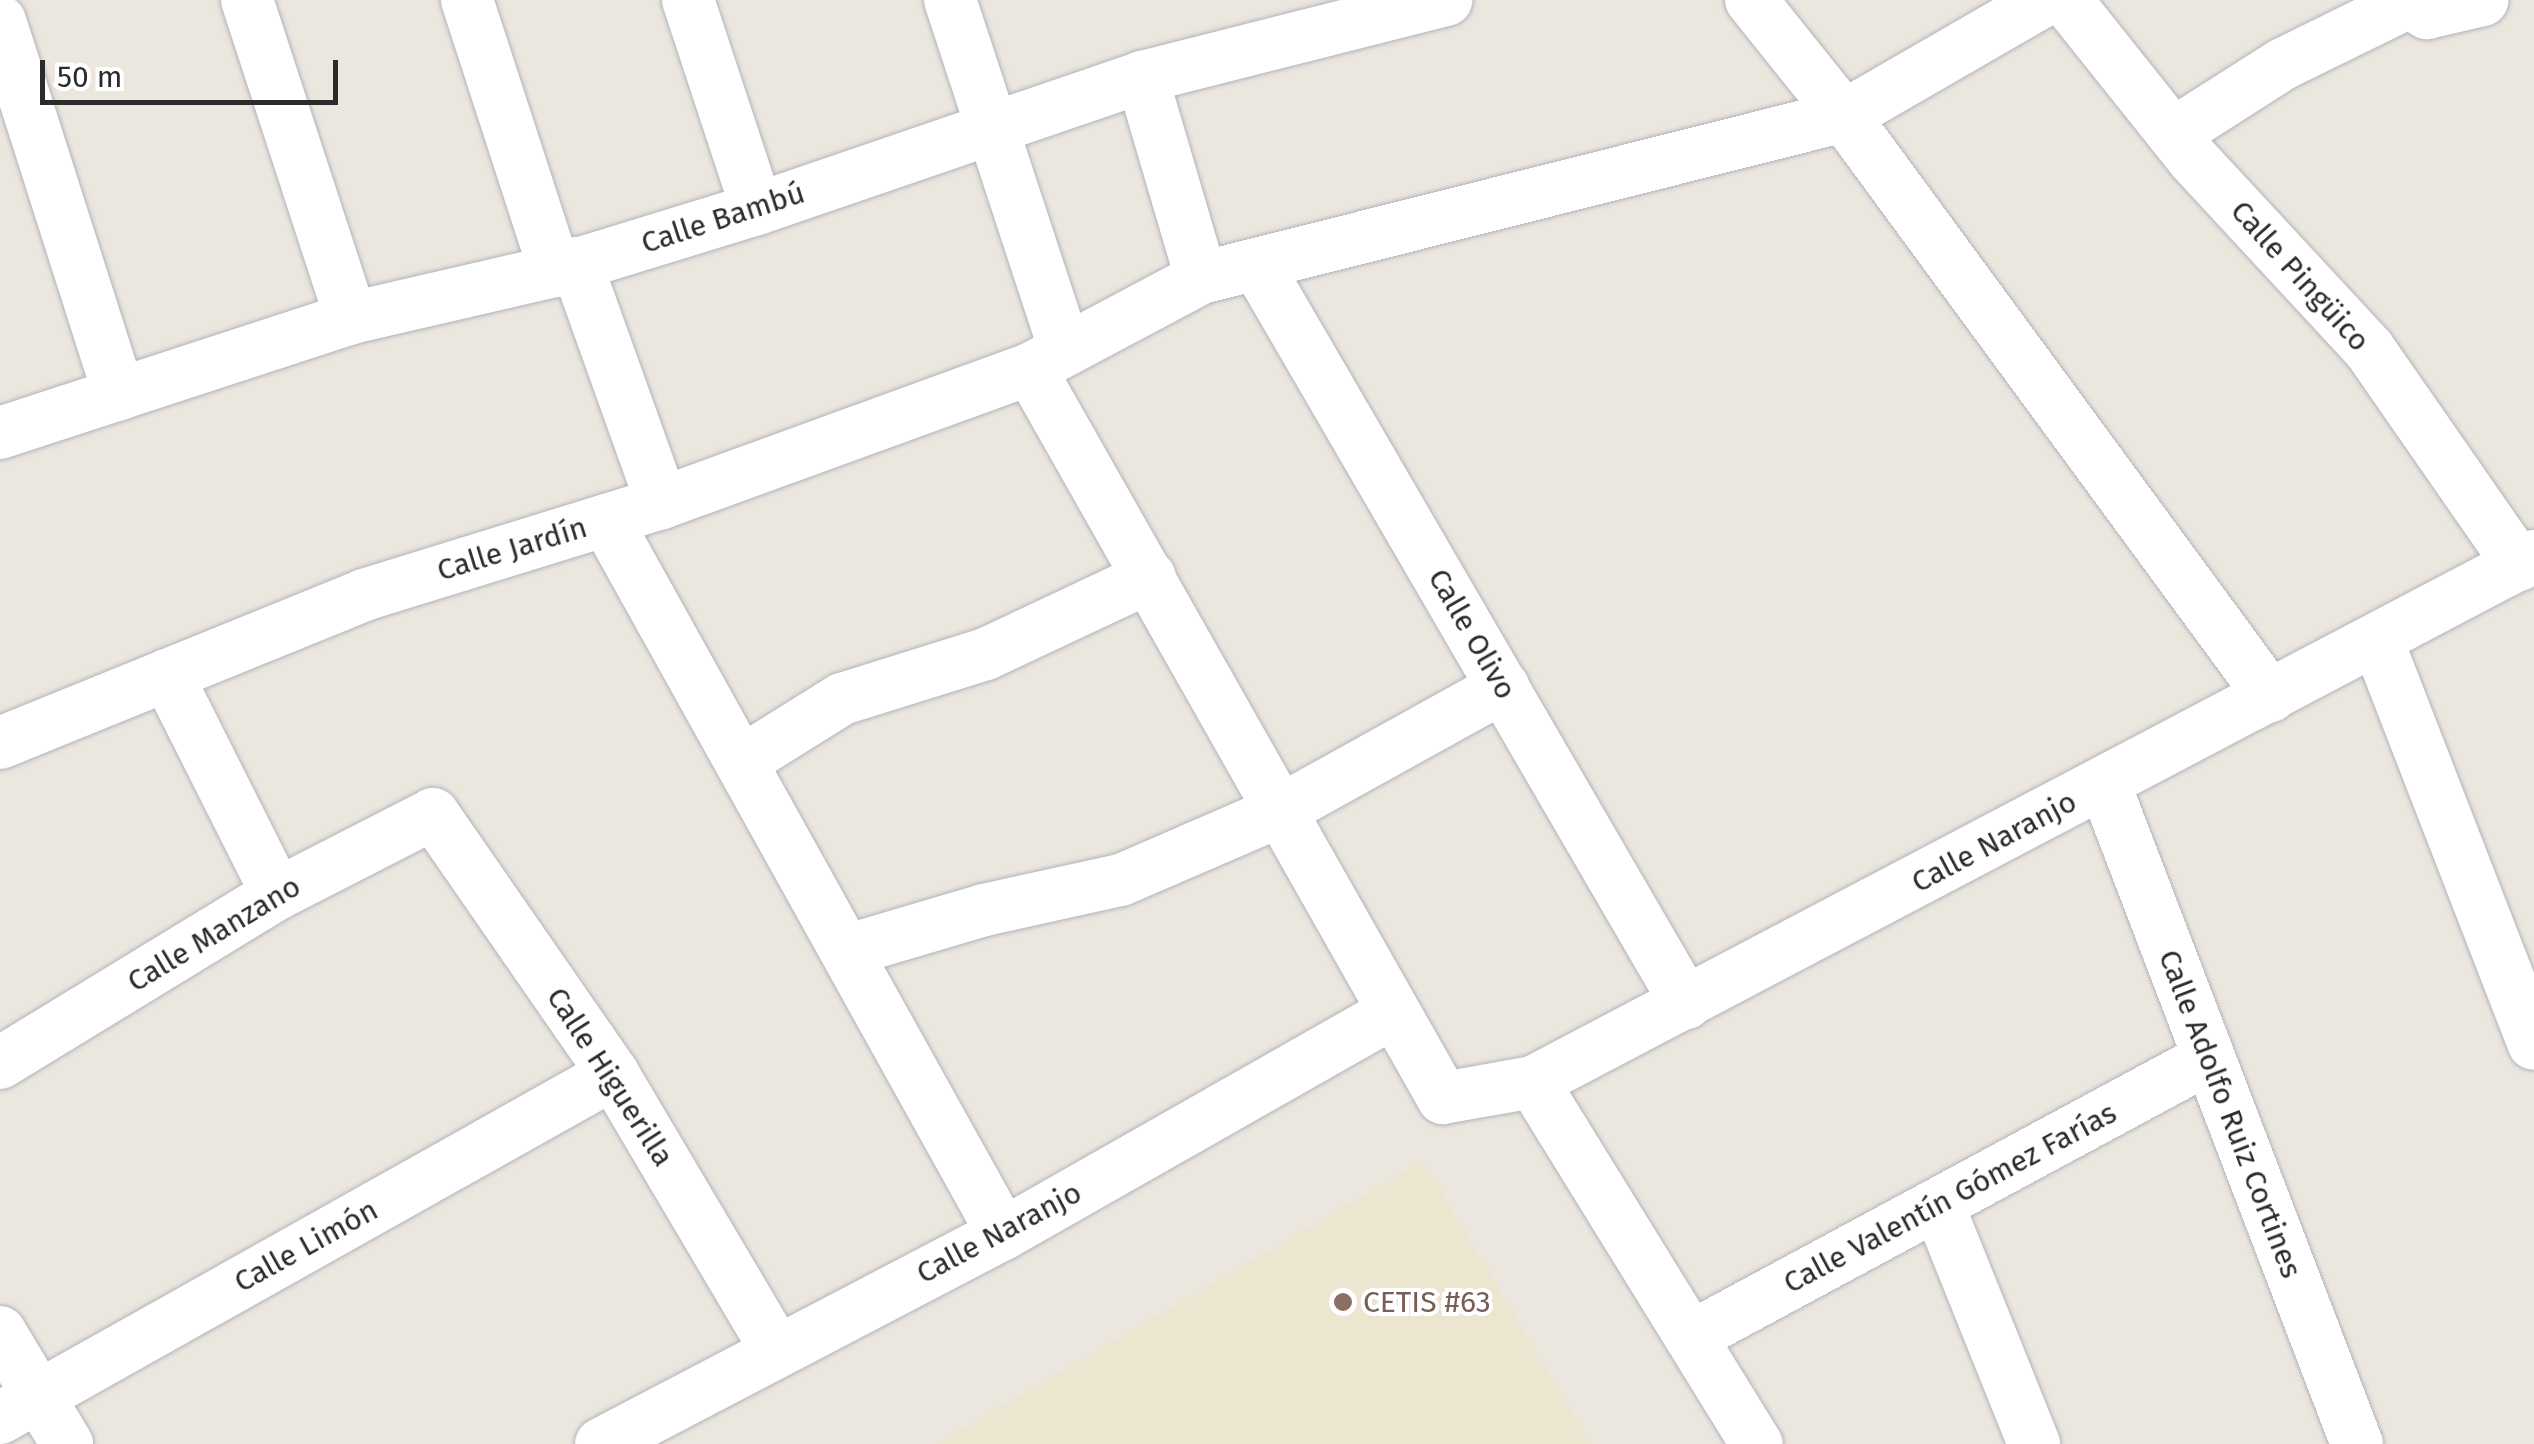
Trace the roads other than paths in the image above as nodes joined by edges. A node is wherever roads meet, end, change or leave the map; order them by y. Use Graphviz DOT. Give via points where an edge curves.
graph roads {
  1 [pos="248,0"];
  2 [pos="467,0"];
  3 [pos="688,0"];
  4 [pos="950,0"];
  5 [pos="1446,0"];
  6 [pos="1751,0"];
  7 [pos="2045,0"];
  8 [pos="2066,0"];
  9 [pos="2484,0"];
  10 [pos="2406,2"];
  11 [pos="0,21"];
  12 [pos="1142,77"];
  13 [pos="1844,116"];
  14 [pos="994,126"];
  15 [pos="2173,134"];
  16 [pos="757,209"];
  17 [pos="1257,264"];
  18 [pos="566,267"];
  19 [pos="1200,278"];
  20 [pos="351,318"];
  21 [pos="1047,358"];
  22 [pos="119,395"];
  23 [pos="0,434"];
  24 [pos="662,503"];
  25 [pos="606,520"];
  26 [pos="2526,560"];
  27 [pos="1150,577"];
  28 [pos="2377,640"];
  29 [pos="167,675"];
  30 [pos="1502,687"];
  31 [pos="2270,696"];
  32 [pos="0,744"];
  33 [pos="741,762"];
  34 [pos="2104,784"];
  35 [pos="1276,813"];
  36 [pos="432,814"];
  37 [pos="277,894"];
  38 [pos="849,950"];
  39 [pos="1686,1003"];
  40 [pos="1392,1012"];
  41 [pos="2534,1044"];
  42 [pos="2209,1058"];
  43 [pos="0,1063"];
  44 [pos="612,1074"];
  45 [pos="1534,1082"];
  46 [pos="1938,1204"];
  47 [pos="1004,1234"];
  48 [pos="0,1332"];
  49 [pos="1691,1337"];
  50 [pos="775,1348"];
  51 [pos="19,1407"];
  52 [pos="67,1444"];
  53 [pos="601,1444"];
  54 [pos="1758,1444"];
  55 [pos="2034,1444"];
  56 [pos="2356,1444"];
  1 -- 20 [label="street"];
  2 -- 18 [label="street"];
  3 -- 16 [label="street"];
  4 -- 14 [label="street"];
  5 -- 12 [label="street, Calle Bambú"];
  6 -- 13 [label="street"];
  7 -- 13 [label="street, Calle Jardín"];
  8 -- 15 [label="street, Calle Pingüico"];
  9 -- 10 [label="street" via="2427,13"];
  10 -- 15 [label="street" via="2283,64"];
  11 -- 22 [label="street"];
  12 -- 14 [label="street, Calle Bambú"];
  12 -- 19 [label="street"];
  13 -- 17 [label="street, Calle Jardín"];
  13 -- 31 [label="street"];
  14 -- 16 [label="street, Calle Bambú"];
  14 -- 21 [label="street"];
  15 -- 26 [label="street, Calle Pingüico" via="2369,349"];
  16 -- 18 [label="street, Calle Bambú"];
  17 -- 19 [label="street, Calle Jardín"];
  17 -- 30 [label="street, Calle Olivo"];
  18 -- 20 [label="street, Calle Bambú"];
  18 -- 24 [label="street"];
  19 -- 21 [label="street, Calle Jardín"];
  20 -- 22 [label="street, Calle Bambú"];
  21 -- 24 [label="street, Calle Jardín"];
  21 -- 27 [label="street"];
  22 -- 23 [label="street, Calle Bambú"];
  24 -- 25 [label="street, Calle Jardín"];
  25 -- 29 [label="street, Calle Jardín" via="364,594"];
  25 -- 33 [label="street"];
  26 -- 28 [label="street, Calle Naranjo"];
  27 -- 33 [label="street" via="986,654 842,699"];
  27 -- 35 [label="street"];
  28 -- 31 [label="street, Calle Naranjo"];
  28 -- 41 [label="street"];
  29 -- 32 [label="street, Calle Jardín"];
  29 -- 37 [label="street"];
  30 -- 35 [label="street"];
  30 -- 39 [label="street, Calle Olivo"];
  31 -- 34 [label="street, Calle Naranjo"];
  33 -- 38 [label="street"];
  34 -- 39 [label="street, Calle Naranjo"];
  34 -- 42 [label="street, Calle Adolfo Ruiz Cortines"];
  35 -- 38 [label="street" via="1121,880"];
  35 -- 40 [label="street"];
  36 -- 37 [label="street, Calle Manzano"];
  36 -- 44 [label="street, Calle Higuerilla"];
  37 -- 43 [label="street, Calle Manzano"];
  38 -- 47 [label="street"];
  39 -- 45 [label="street, Calle Naranjo"];
  40 -- 45 [label="street, Calle Naranjo" via="1443,1098"];
  40 -- 47 [label="street, Calle Naranjo"];
  42 -- 46 [label="street, Calle Valentín Gómez Farías"];
  42 -- 56 [label="street, Calle Adolfo Ruiz Cortines"];
  44 -- 50 [label="street, Calle Higuerilla"];
  44 -- 51 [label="street, Calle Limón"];
  45 -- 49 [label="street"];
  46 -- 49 [label="street, Calle Valentín Gómez Farías"];
  46 -- 55 [label="street"];
  47 -- 50 [label="street, Calle Naranjo"];
  48 -- 51 [label="street"];
  49 -- 54 [label="street"];
  50 -- 53 [label="street, Calle Naranjo"];
  51 -- 52 [label="street"];
}
